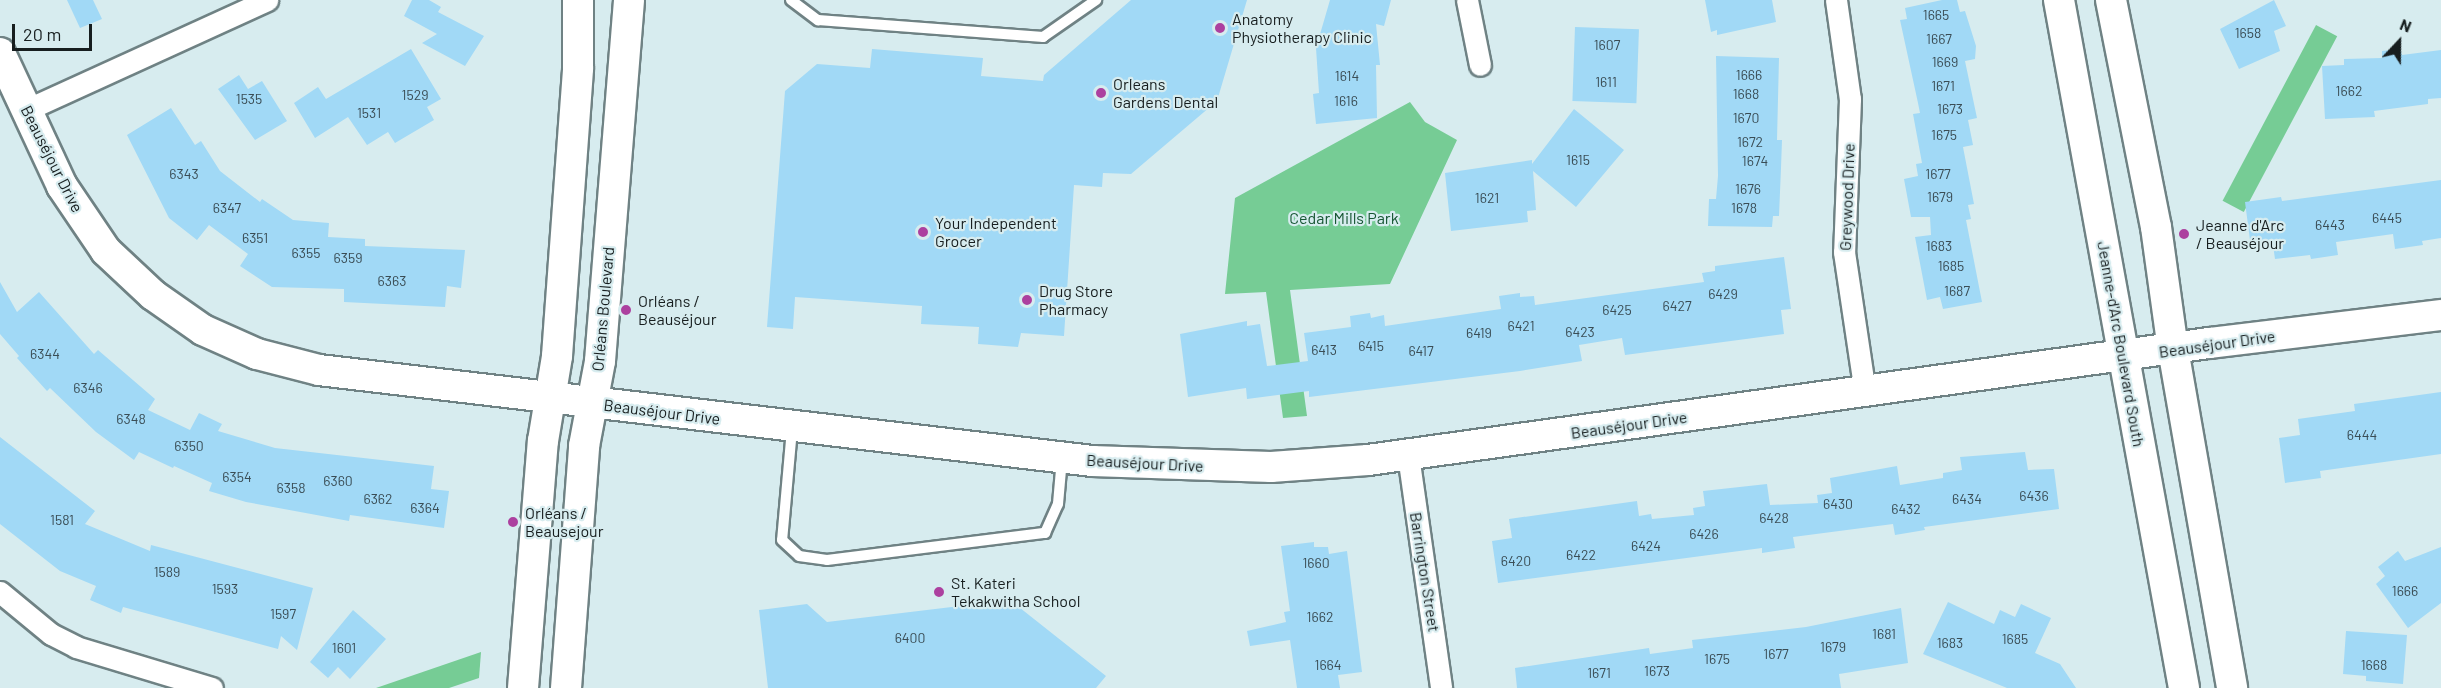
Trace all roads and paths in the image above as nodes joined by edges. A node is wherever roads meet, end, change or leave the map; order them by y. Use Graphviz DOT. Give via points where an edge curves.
graph roads {
  1 [pos="267,0"];
  2 [pos="579,0"];
  3 [pos="629,0"];
  4 [pos="791,0"];
  5 [pos="1096,0"];
  6 [pos="1467,0"];
  7 [pos="1836,0"];
  8 [pos="2059,0"];
  9 [pos="2111,0"];
  10 [pos="0,53"];
  11 [pos="1480,65"];
  12 [pos="27,110"];
  13 [pos="2441,315"];
  14 [pos="2173,349"];
  15 [pos="2123,358"];
  16 [pos="1865,393"];
  17 [pos="549,398"];
  18 [pos="591,404"];
  19 [pos="792,428"];
  20 [pos="1408,455"];
  21 [pos="1062,458"];
  22 [pos="1,599"];
  23 [pos="212,688"];
  24 [pos="523,688"];
  25 [pos="566,688"];
  26 [pos="1441,688"];
  27 [pos="2184,688"];
  28 [pos="2232,688"];
  1 -- 12 [label="street"];
  2 -- 17 [label="main road" via="572,168"];
  3 -- 18 [label="main road, Orléans Boulevard" via="600,361"];
  4 -- 5 [label="lane" via="818,20 1043,37"];
  6 -- 11 [label="street"];
  7 -- 16 [label="street, Greywood Drive" via="1850,99 1844,252"];
  8 -- 15 [label="main road, Jeanne-d'Arc Boulevard South"];
  9 -- 14 [label="main road" via="2156,227"];
  10 -- 12 [label="main road, Beauséjour Drive"];
  12 -- 17 [label="main road, Beauséjour Drive" via="62,186 106,251 153,295 204,330 257,354 319,370"];
  13 -- 14 [label="main road, Beauséjour Drive"];
  14 -- 15 [label="main road, Beauséjour Drive"];
  14 -- 28 [label="main road"];
  15 -- 16 [label="main road, Beauséjour Drive"];
  15 -- 27 [label="main road, Jeanne-d'Arc Boulevard South"];
  16 -- 20 [label="main road, Beauséjour Drive"];
  17 -- 18 [label="main road, Beauséjour Drive"];
  17 -- 24 [label="main road"];
  18 -- 19 [label="main road, Beauséjour Drive"];
  18 -- 25 [label="main road, Orléans Boulevard" via="584,446"];
  19 -- 21 [label="main road, Beauséjour Drive"];
  19 -- 21 [label="lane" via="782,540 799,556 827,560 1045,533 1058,504"];
  20 -- 21 [label="main road, Beauséjour Drive" via="1271,467"];
  20 -- 26 [label="street, Barrington Street"];
  22 -- 23 [label="street" via="76,647"];
}
